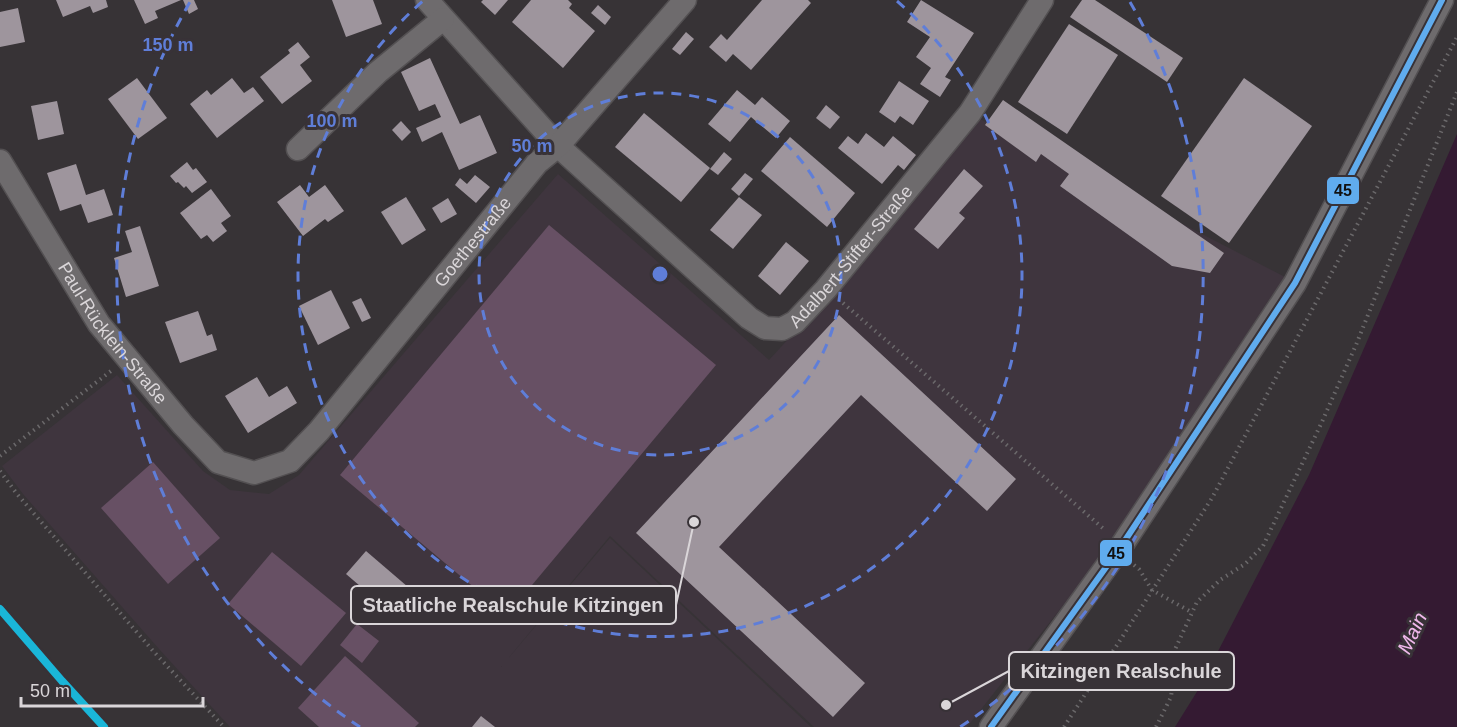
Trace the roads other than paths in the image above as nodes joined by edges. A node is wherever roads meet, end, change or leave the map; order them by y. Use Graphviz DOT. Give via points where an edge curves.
graph roads {
  1 [pos="428,0"];
  2 [pos="685,0"];
  3 [pos="1042,0"];
  4 [pos="1442,0"];
  5 [pos="443,19"];
  6 [pos="558,147"];
  7 [pos="298,149"];
  8 [pos="0,161"];
  9 [pos="254,473"];
  10 [pos="991,727"];
  1 -- 5 [label="street"];
  2 -- 6 [label="street, Goethestraße"];
  3 -- 6 [label="street, Adalbert-Stifter-Straße" via="970,113 826,289 795,322 782,329 765,328 749,318"];
  4 -- 10 [label="street" via="1295,283 1119,549"];
  5 -- 6 [label="street"];
  5 -- 7 [label="street" via="378,72"];
  6 -- 9 [label="street, Goethestraße" via="537,163 319,431 290,461"];
  8 -- 9 [label="street, Paul-Rücklein-Straße" via="99,324 218,462"];
}
